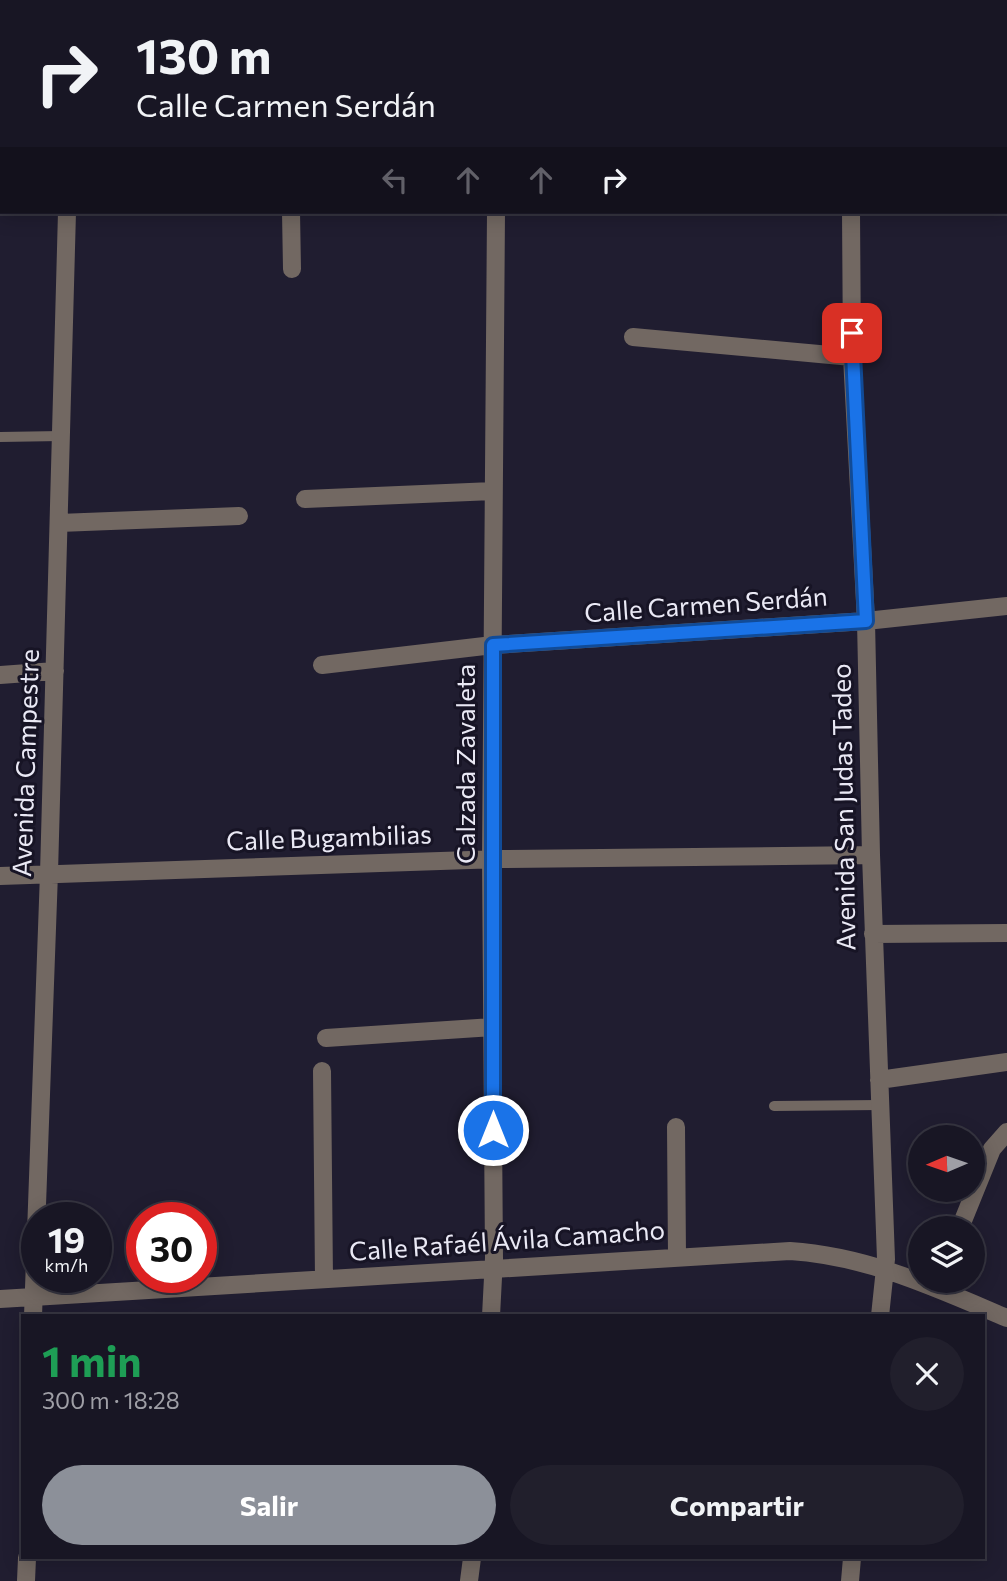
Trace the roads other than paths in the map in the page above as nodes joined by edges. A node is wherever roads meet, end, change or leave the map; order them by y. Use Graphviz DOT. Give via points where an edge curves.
graph roads {
  1 [pos="67,214"];
  2 [pos="291,214"];
  3 [pos="496,214"];
  4 [pos="851,214"];
  5 [pos="292,269"];
  6 [pos="633,337"];
  7 [pos="852,357"];
  8 [pos="0,436"];
  9 [pos="61,436"];
  10 [pos="493,491"];
  11 [pos="305,499"];
  12 [pos="239,516"];
  13 [pos="59,523"];
  14 [pos="1007,606"];
  15 [pos="866,621"];
  16 [pos="493,645"];
  17 [pos="322,665"];
  18 [pos="55,671"];
  19 [pos="0,675"];
  20 [pos="871,855"];
  21 [pos="491,860"];
  22 [pos="50,873"];
  23 [pos="0,876"];
  24 [pos="1007,933"];
  25 [pos="873,934"];
  26 [pos="493,1027"];
  27 [pos="326,1038"];
  28 [pos="1007,1062"];
  29 [pos="322,1071"];
  30 [pos="879,1080"];
  31 [pos="880,1105"];
  32 [pos="774,1106"];
  33 [pos="676,1127"];
  34 [pos="1007,1132"];
  35 [pos="965,1216"];
  36 [pos="677,1256"];
  37 [pos="494,1267"];
  38 [pos="886,1268"];
  39 [pos="908,1275"];
  40 [pos="324,1279"];
  41 [pos="954,1293"];
  42 [pos="34,1297"];
  43 [pos="0,1299"];
  44 [pos="33,1314"];
  45 [pos="491,1314"];
  46 [pos="880,1314"];
  47 [pos="1007,1318"];
  48 [pos="27,1559"];
  49 [pos="472,1559"];
  50 [pos="852,1559"];
  51 [pos="26,1581"];
  52 [pos="469,1581"];
  53 [pos="850,1581"];
  1 -- 9 [label="street, Avenida Campestre"];
  2 -- 5 [label="street"];
  3 -- 10 [label="street, Calzada Zavaleta"];
  4 -- 7 [label="street, Avenida San Judas Tadeo"];
  6 -- 7 [label="street"];
  7 -- 15 [label="street, Avenida San Judas Tadeo"];
  8 -- 9 [label="lane"];
  9 -- 13 [label="street, Avenida Campestre"];
  10 -- 11 [label="street"];
  10 -- 16 [label="street, Calzada Zavaleta"];
  12 -- 13 [label="street"];
  13 -- 18 [label="street, Avenida Campestre"];
  14 -- 15 [label="street, Calle Carmen Serdán"];
  15 -- 16 [label="street, Calle Carmen Serdán"];
  15 -- 20 [label="street, Avenida San Judas Tadeo"];
  16 -- 17 [label="street, Calle Carmen Serdán"];
  16 -- 21 [label="street, Calzada Zavaleta"];
  18 -- 19 [label="street"];
  18 -- 22 [label="street, Avenida Campestre"];
  20 -- 21 [label="street, Calle Bugambilias"];
  20 -- 25 [label="street, Avenida San Judas Tadeo"];
  21 -- 22 [label="street, Calle Bugambilias"];
  21 -- 26 [label="street, Calzada Zavaleta"];
  22 -- 23 [label="street, Calle Bugambilias"];
  22 -- 42 [label="street, Avenida Campestre"];
  24 -- 25 [label="street"];
  25 -- 30 [label="street, Avenida San Judas Tadeo"];
  26 -- 27 [label="street"];
  26 -- 37 [label="street, Calzada Zavaleta"];
  28 -- 30 [label="street"];
  29 -- 40 [label="street"];
  30 -- 31 [label="street, Avenida San Judas Tadeo"];
  31 -- 32 [label="lane"];
  31 -- 38 [label="street, Avenida San Judas Tadeo"];
  33 -- 36 [label="street"];
  34 -- 35 [label="street" via="992,1149"];
  36 -- 37 [label="street, Calle Rafaél Ávila Camacho"];
  36 -- 38 [label="street, Calle Rafaél Ávila Camacho" via="790,1251"];
  37 -- 40 [label="street, Calle Rafaél Ávila Camacho"];
  37 -- 45 [label="street, Calzada Zavaleta"];
  38 -- 39 [label="street, Calle Rafaél Ávila Camacho"];
  38 -- 46 [label="street, Avenida San Judas Tadeo"];
  40 -- 42 [label="street, Calle Rafaél Ávila Camacho"];
  41 -- 47 [label="street, Calle Rafaél Ávila Camacho"];
  42 -- 43 [label="street, Calle Rafaél Ávila Camacho"];
  42 -- 44 [label="street, Avenida Campestre"];
  48 -- 51 [label="street"];
  49 -- 52 [label="street"];
  50 -- 53 [label="street"];
}
